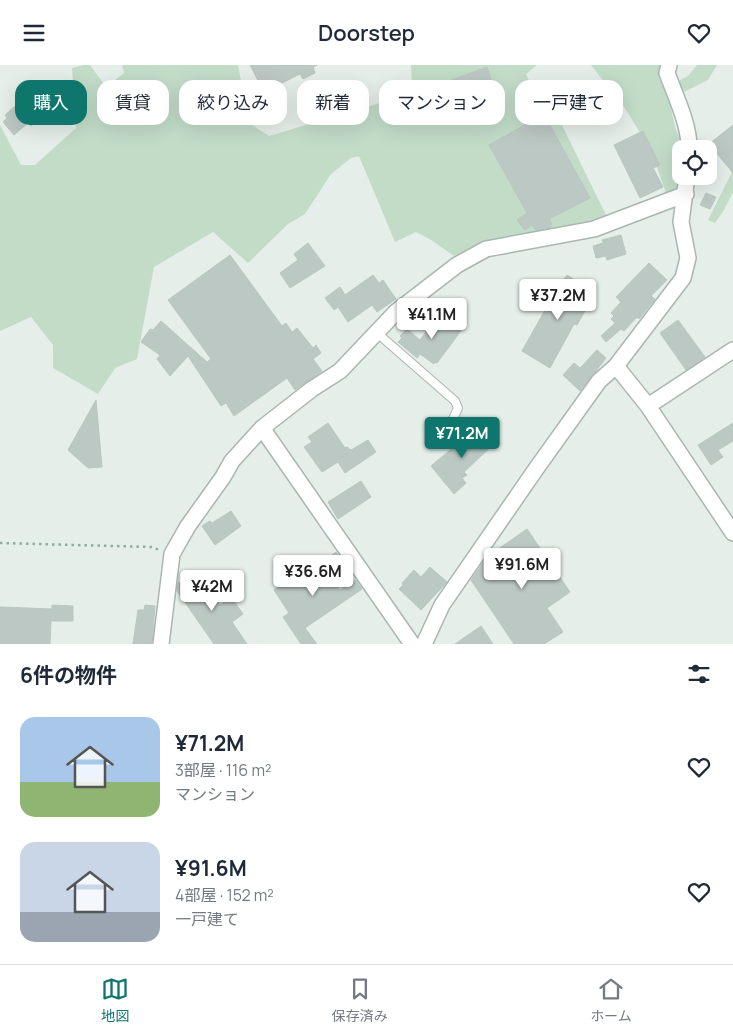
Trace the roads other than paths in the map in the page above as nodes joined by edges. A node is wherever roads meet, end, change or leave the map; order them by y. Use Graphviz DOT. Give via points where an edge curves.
graph roads {
  1 [pos="669,65"];
  2 [pos="688,140"];
  3 [pos="686,185"];
  4 [pos="686,194"];
  5 [pos="376,332"];
  6 [pos="733,350"];
  7 [pos="616,366"];
  8 [pos="648,406"];
  9 [pos="262,428"];
  10 [pos="434,439"];
  11 [pos="733,533"];
  12 [pos="162,644"];
  13 [pos="412,644"];
  14 [pos="424,644"];
  1 -- 2 [label="street" via="668,73"];
  3 -- 4 [label="street"];
  4 -- 5 [label="street" via="594,229 486,249 428,287"];
  4 -- 7 [label="street" via="681,222 688,258 683,278"];
  5 -- 9 [label="street" via="340,371"];
  5 -- 10 [label="lane" via="458,408 453,419"];
  6 -- 8 [label="street"];
  7 -- 8 [label="street"];
  7 -- 14 [label="street" via="599,381 442,605"];
  8 -- 11 [label="street"];
  9 -- 12 [label="street" via="232,461 172,554"];
  9 -- 13 [label="street"];
}
